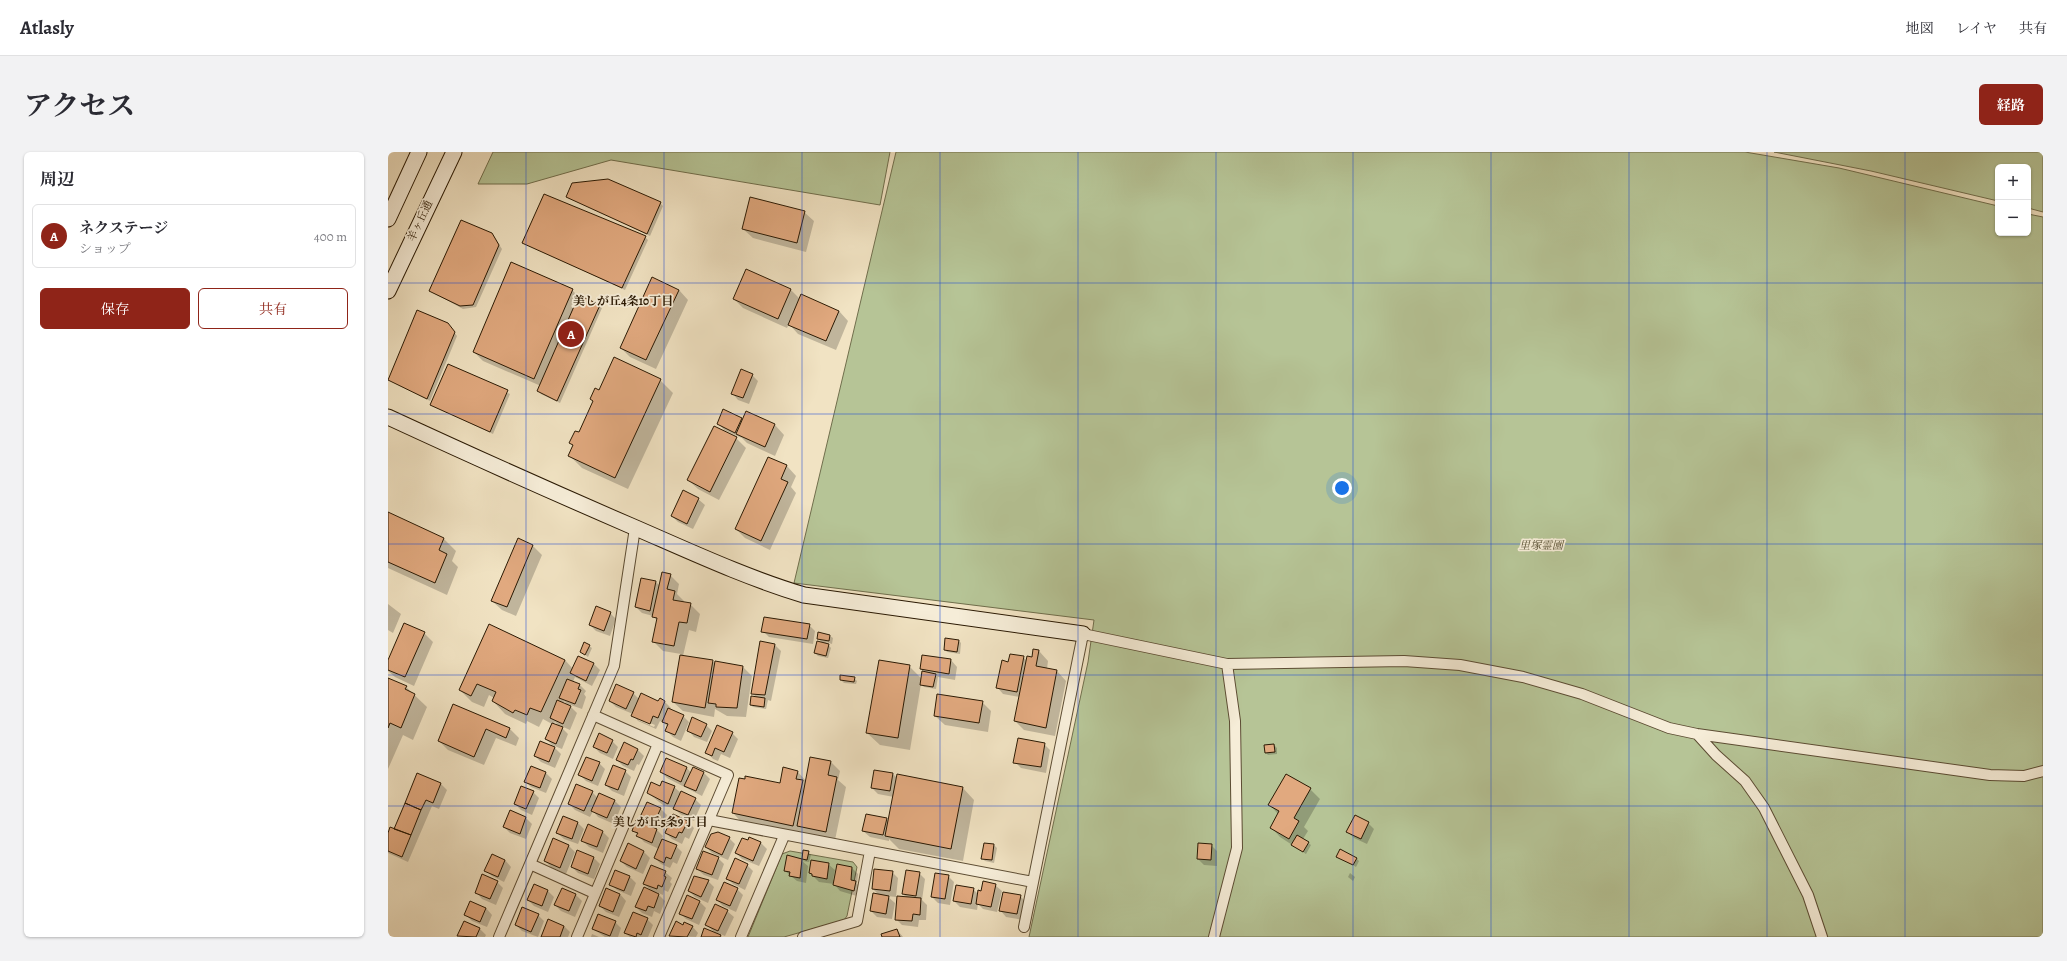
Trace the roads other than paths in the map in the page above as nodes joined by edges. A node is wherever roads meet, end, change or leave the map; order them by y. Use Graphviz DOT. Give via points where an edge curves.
graph roads {
  1 [pos="419,152"];
  2 [pos="454,152"];
  3 [pos="388,219"];
  4 [pos="388,291"];
  5 [pos="388,417"];
  6 [pos="635,528"];
  7 [pos="1083,634"];
  8 [pos="1227,664"];
  9 [pos="592,715"];
  10 [pos="1698,734"];
  11 [pos="658,744"];
  12 [pos="2043,771"];
  13 [pos="709,820"];
  14 [pos="784,836"];
  15 [pos="870,850"];
  16 [pos="530,864"];
  17 [pos="1033,882"];
  18 [pos="594,893"];
  19 [pos="1024,927"];
  20 [pos="499,937"];
  21 [pos="577,937"];
  22 [pos="659,937"];
  23 [pos="741,937"];
  24 [pos="803,937"];
  25 [pos="1214,937"];
  26 [pos="1822,937"];
  1 -- 3 [label="street"];
  2 -- 4 [label="street, 羊ヶ丘通"];
  5 -- 6 [label="street"];
  6 -- 7 [label="street" via="734,571 804,595"];
  6 -- 9 [label="street" via="614,666"];
  7 -- 8 [label="street"];
  7 -- 17 [label="street"];
  8 -- 10 [label="street" via="1404,662 1460,665 1523,677 1582,694 1669,728"];
  8 -- 25 [label="street" via="1235,721 1238,848"];
  9 -- 11 [label="street"];
  9 -- 16 [label="street"];
  10 -- 12 [label="street" via="1990,775 2024,776"];
  10 -- 26 [label="street" via="1744,781 1764,808 1808,895"];
  11 -- 13 [label="street" via="728,775"];
  11 -- 18 [label="street"];
  13 -- 14 [label="street"];
  13 -- 22 [label="street"];
  14 -- 15 [label="street"];
  14 -- 23 [label="street"];
  15 -- 17 [label="street"];
  15 -- 24 [label="street" via="857,921"];
  16 -- 18 [label="street"];
  16 -- 20 [label="street"];
  17 -- 19 [label="street"];
  18 -- 21 [label="street"];
}
